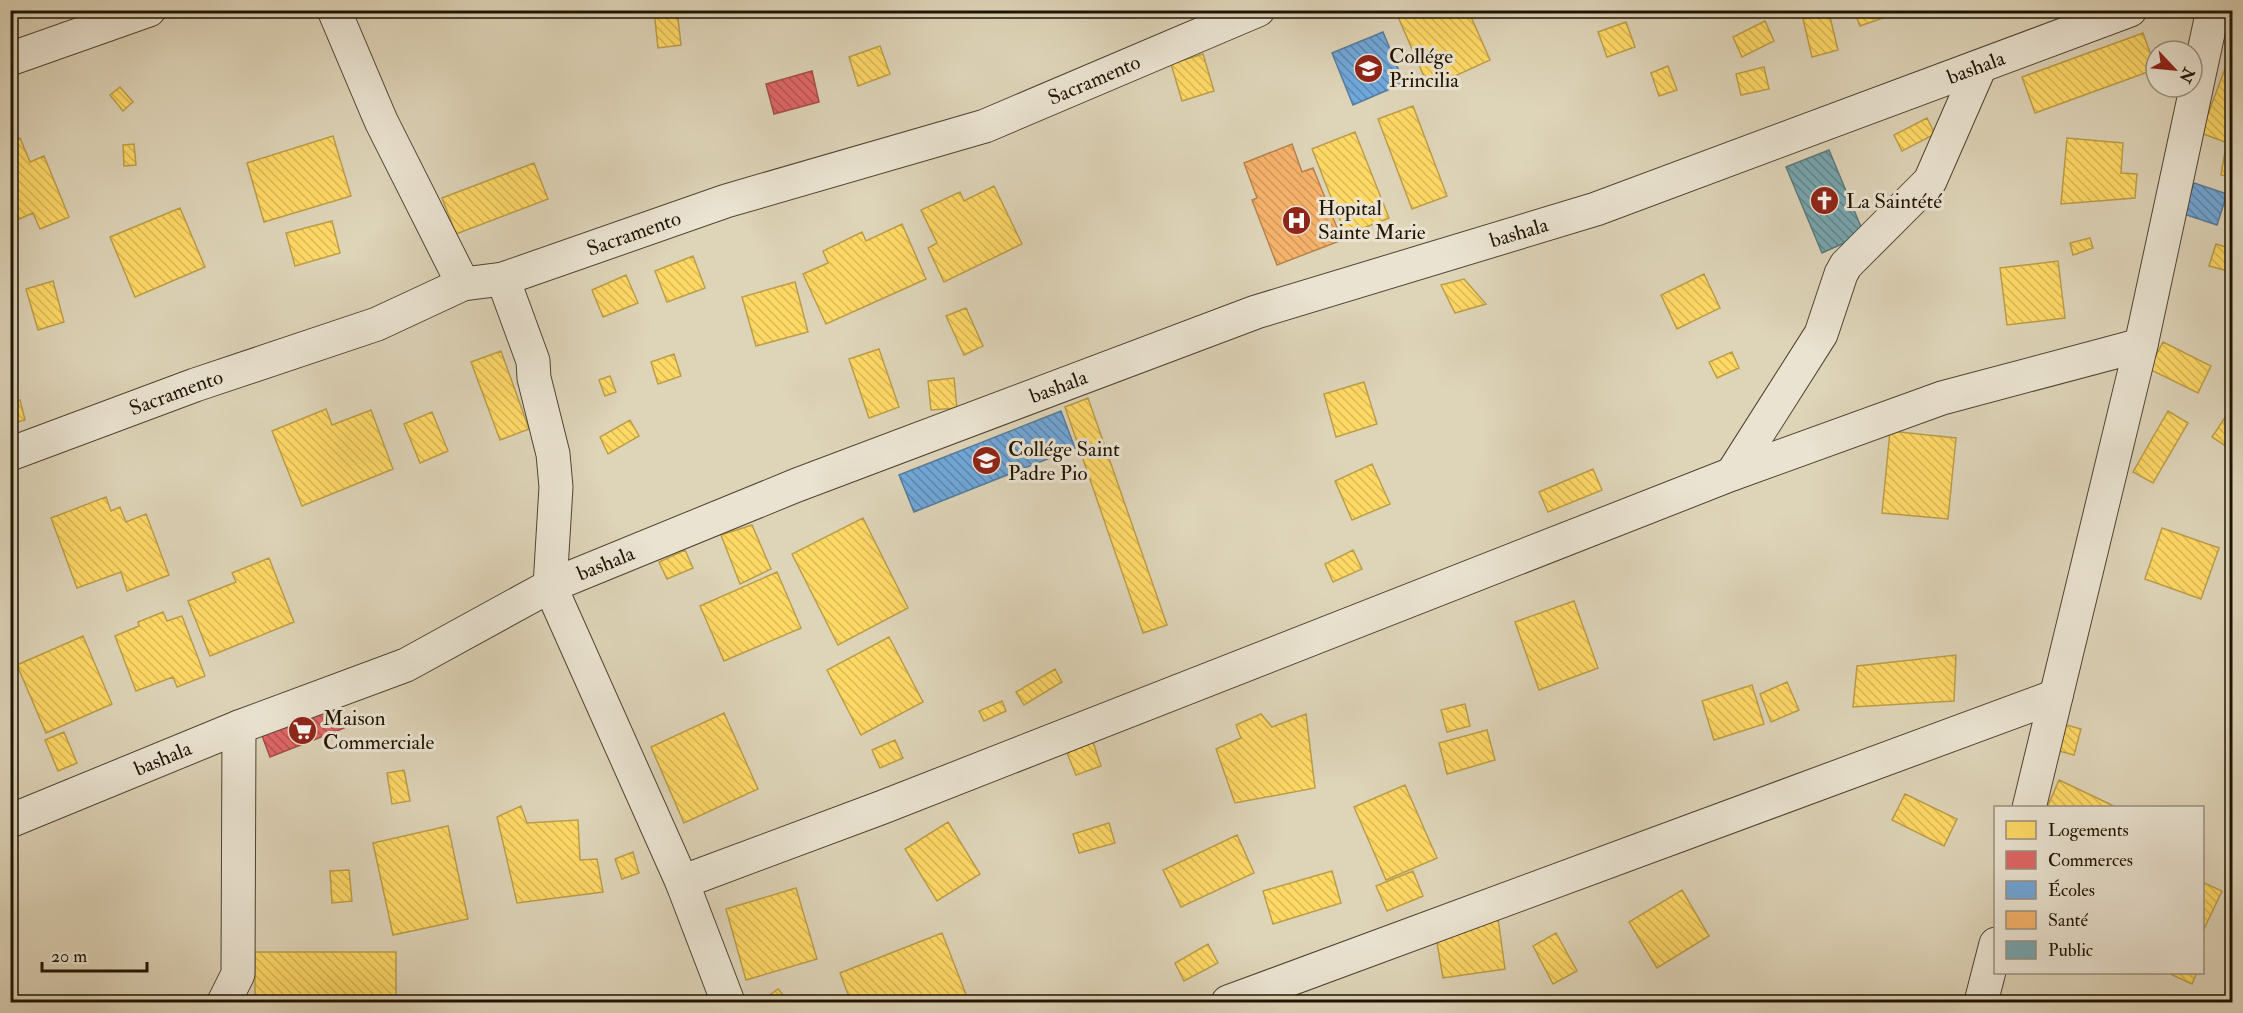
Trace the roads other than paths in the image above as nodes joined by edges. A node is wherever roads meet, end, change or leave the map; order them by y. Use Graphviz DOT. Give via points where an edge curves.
graph roads {
  1 [pos="149,10"];
  2 [pos="334,10"];
  3 [pos="1257,10"];
  4 [pos="2130,10"];
  5 [pos="2213,10"];
  6 [pos="10,59"];
  7 [pos="1979,69"];
  8 [pos="503,279"];
  9 [pos="463,284"];
  10 [pos="2141,345"];
  11 [pos="10,454"];
  12 [pos="1732,474"];
  13 [pos="550,586"];
  14 [pos="2056,696"];
  15 [pos="239,727"];
  16 [pos="2029,806"];
  17 [pos="10,821"];
  18 [pos="682,882"];
  19 [pos="1994,948"];
  20 [pos="224,1002"];
  21 [pos="728,1002"];
  22 [pos="1228,1002"];
  23 [pos="1981,1002"];
  1 -- 6 [label="street"];
  2 -- 9 [label="street" via="381,121"];
  3 -- 8 [label="street, Sacramento" via="985,126 726,201"];
  4 -- 7 [label="street, bashala"];
  5 -- 10 [label="street"];
  7 -- 12 [label="street" via="1930,181 1846,265 1821,334"];
  7 -- 13 [label="street, bashala" via="1596,209 1256,312 797,485"];
  8 -- 9 [label="street, Sacramento"];
  8 -- 13 [label="street" via="533,361 553,454 556,487"];
  9 -- 11 [label="street, Sacramento" via="377,324 195,385"];
  10 -- 12 [label="street" via="1942,398"];
  10 -- 14 [label="street"];
  12 -- 18 [label="street"];
  13 -- 15 [label="street, bashala" via="406,665"];
  13 -- 18 [label="street"];
  14 -- 16 [label="street"];
  14 -- 22 [label="street"];
  15 -- 17 [label="street, bashala"];
  15 -- 20 [label="street" via="238,974"];
  18 -- 21 [label="street"];
  19 -- 23 [label="street"];
}
